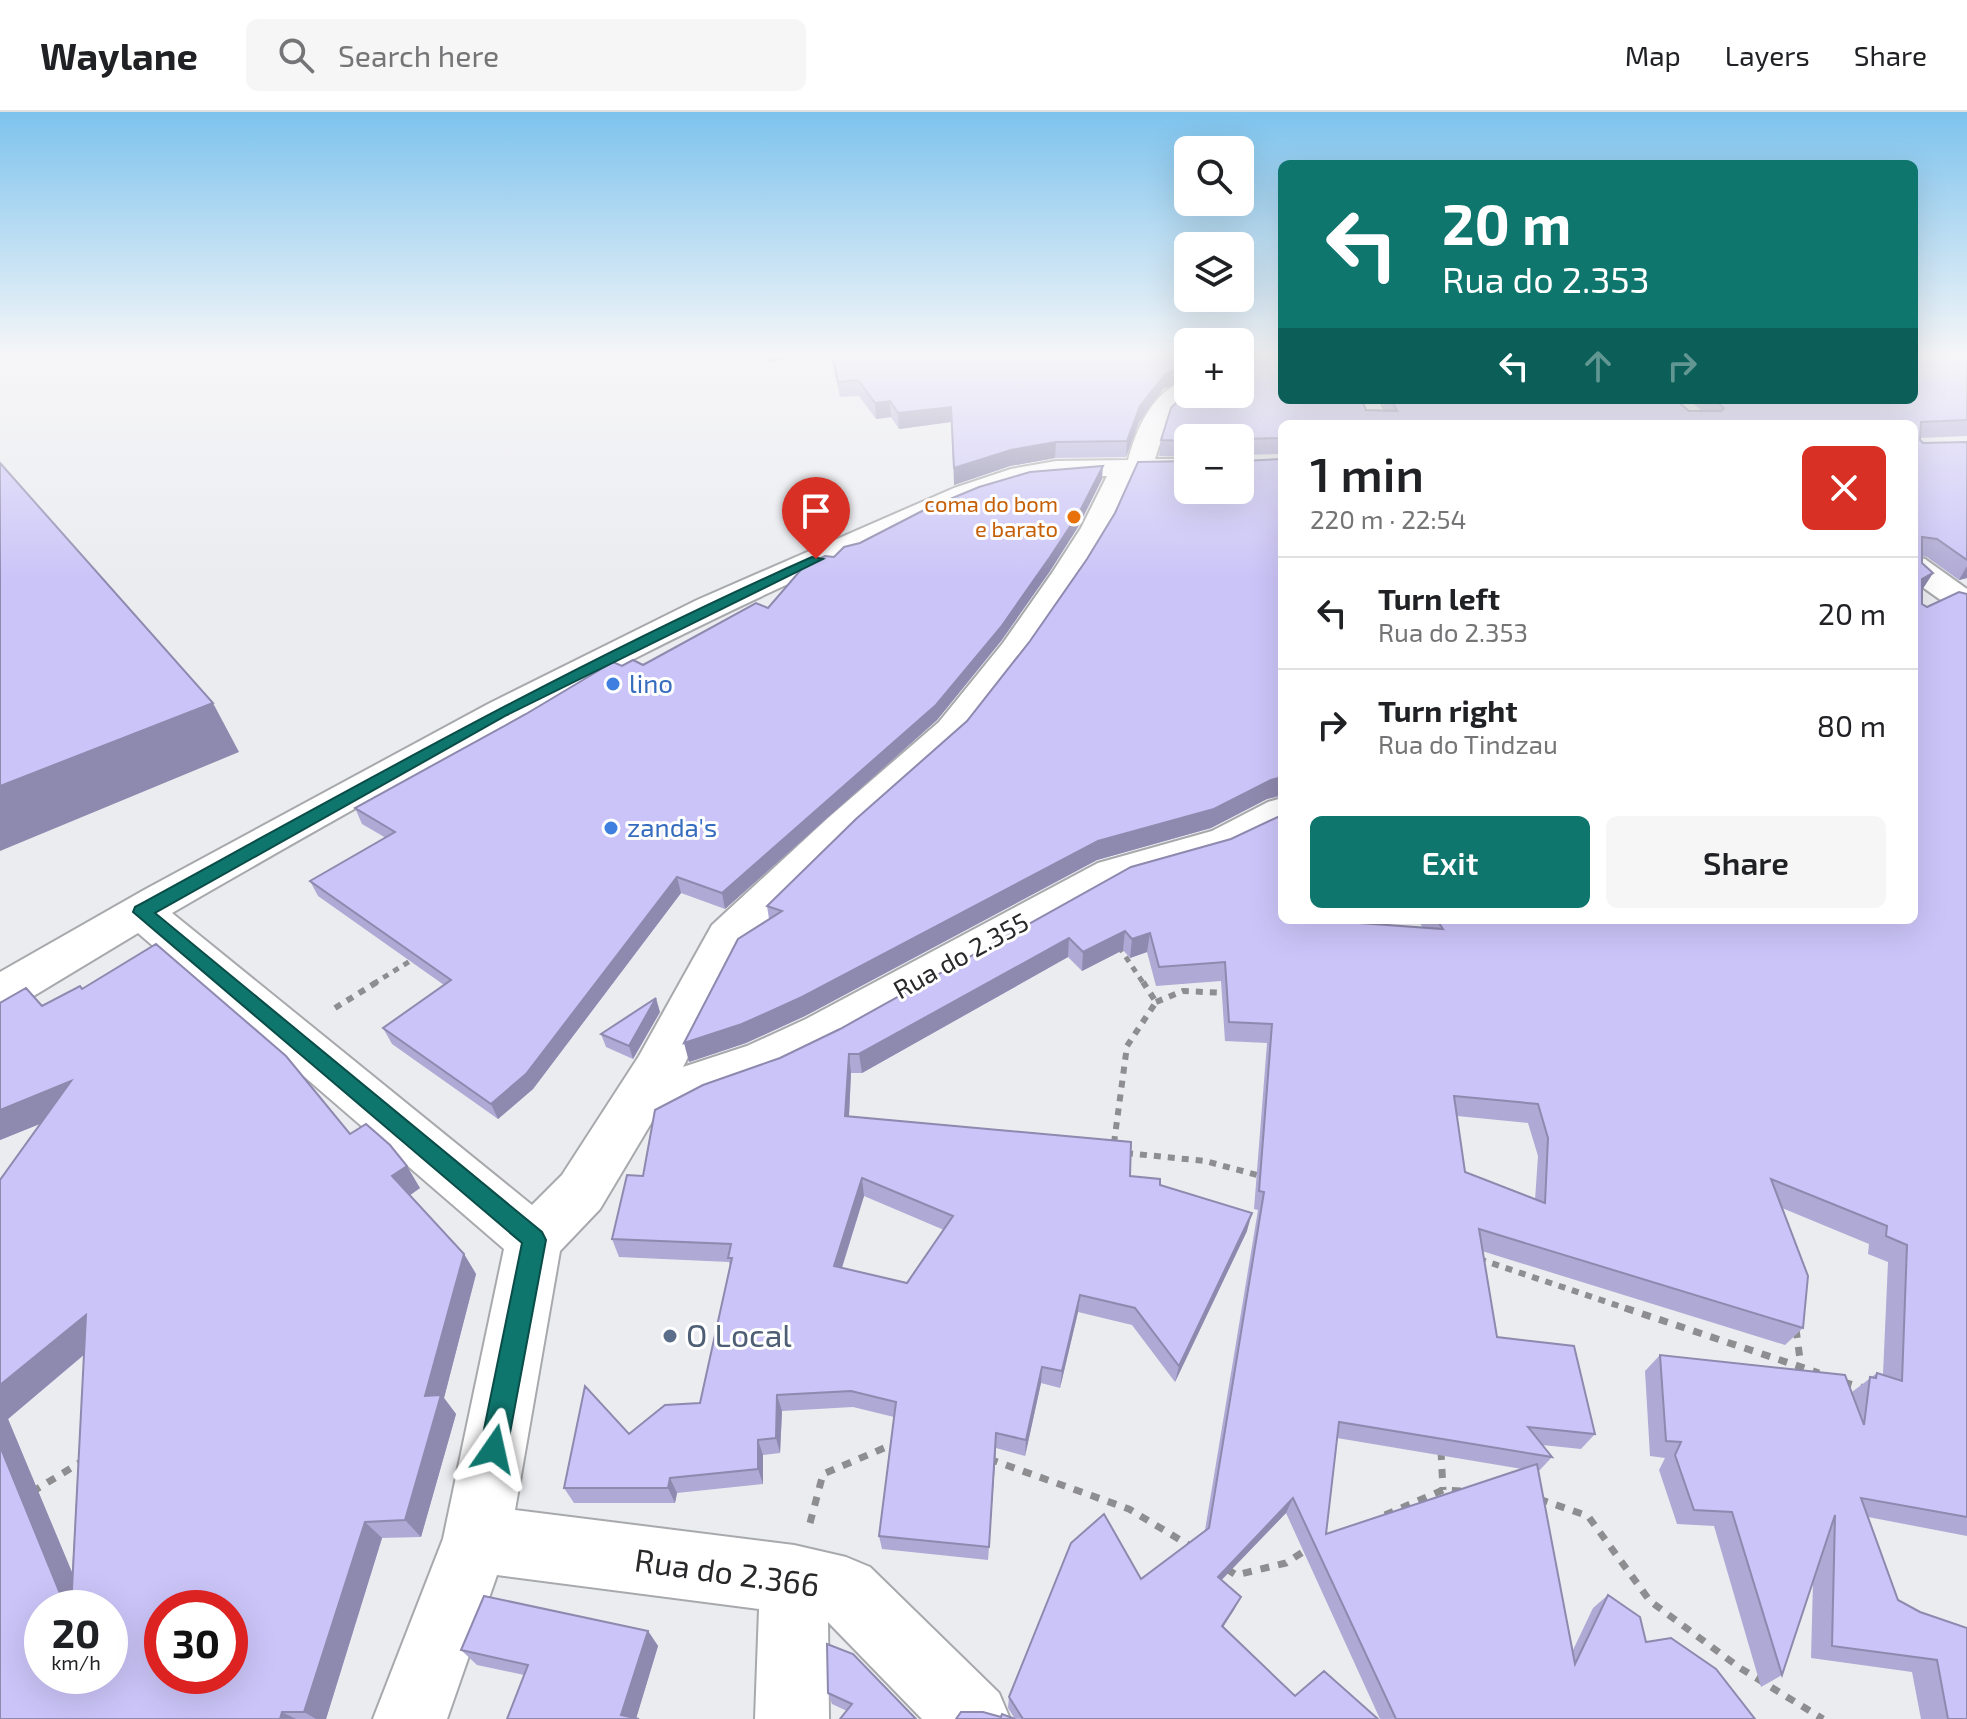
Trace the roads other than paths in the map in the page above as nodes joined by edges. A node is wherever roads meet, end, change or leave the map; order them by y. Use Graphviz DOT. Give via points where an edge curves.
graph roads {
  1 [pos="1149,430"];
  2 [pos="1174,467"];
  3 [pos="1132,468"];
  4 [pos="1918,568"];
  5 [pos="1963,596"];
  6 [pos="1921,606"];
  7 [pos="1278,814"];
  8 [pos="142,912"];
  9 [pos="0,994"];
  10 [pos="639,1099"];
  11 [pos="534,1240"];
  12 [pos="476,1539"];
  13 [pos="794,1579"];
  14 [pos="410,1719"];
  15 [pos="792,1719"];
  16 [pos="973,1719"];
  1 -- 3 [label="street"];
  2 -- 3 [label="street"];
  3 -- 8 [label="street" via="1021,475 964,494 709,607 501,712"];
  3 -- 10 [label="street" via="1067,575 952,730 728,936"];
  4 -- 5 [label="street"];
  5 -- 6 [label="street"];
  7 -- 10 [label="street, Rua do 2.355" via="1251,832 1115,872 796,1045 690,1089"];
  8 -- 9 [label="street"];
  8 -- 11 [label="street"];
  10 -- 11 [label="street" via="581,1192"];
  11 -- 12 [label="street"];
  12 -- 13 [label="street, Rua do 2.366"];
  12 -- 14 [label="street"];
  13 -- 15 [label="street"];
  13 -- 16 [label="street, Rua do 2.366" via="846,1591"];
}
